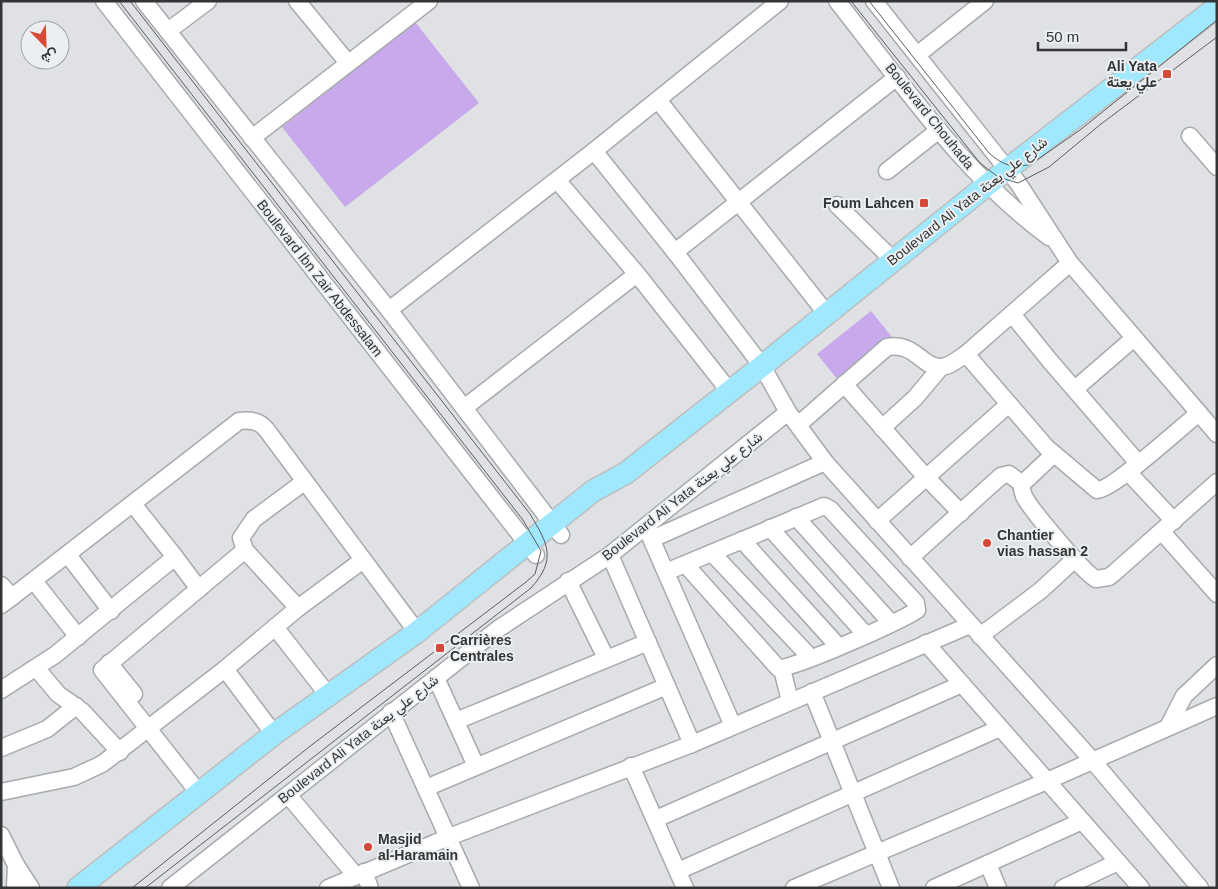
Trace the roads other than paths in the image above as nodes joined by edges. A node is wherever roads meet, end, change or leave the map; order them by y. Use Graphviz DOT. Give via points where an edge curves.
graph roads {
  1 [pos="104,1"];
  2 [pos="144,1"];
  3 [pos="208,1"];
  4 [pos="297,1"];
  5 [pos="429,1"];
  6 [pos="780,1"];
  7 [pos="837,1"];
  8 [pos="874,1"];
  9 [pos="986,1"];
  10 [pos="1217,7"];
  11 [pos="168,31"];
  12 [pos="917,55"];
  13 [pos="348,63"];
  14 [pos="897,77"];
  15 [pos="658,100"];
  16 [pos="939,130"];
  17 [pos="1190,136"];
  18 [pos="252,138"];
  19 [pos="594,151"];
  20 [pos="1217,168"];
  21 [pos="1007,169"];
  22 [pos="887,171"];
  23 [pos="557,180"];
  24 [pos="987,185"];
  25 [pos="738,203"];
  26 [pos="838,205"];
  27 [pos="1054,241"];
  28 [pos="675,252"];
  29 [pos="893,260"];
  30 [pos="1070,263"];
  31 [pos="637,274"];
  32 [pos="389,310"];
  33 [pos="826,313"];
  34 [pos="1012,314"];
  35 [pos="1134,338"];
  36 [pos="966,354"];
  37 [pos="762,366"];
  38 [pos="941,367"];
  39 [pos="844,384"];
  40 [pos="1075,389"];
  41 [pos="730,392"];
  42 [pos="1010,404"];
  43 [pos="464,408"];
  44 [pos="793,419"];
  45 [pos="1210,423"];
  46 [pos="882,428"];
  47 [pos="1054,454"];
  48 [pos="825,462"];
  49 [pos="1133,467"];
  50 [pos="926,478"];
  51 [pos="304,482"];
  52 [pos="1217,482"];
  53 [pos="1022,484"];
  54 [pos="133,504"];
  55 [pos="961,513"];
  56 [pos="796,517"];
  57 [pos="878,521"];
  58 [pos="1168,526"];
  59 [pos="770,528"];
  60 [pos="557,530"];
  61 [pos="649,533"];
  62 [pos="742,540"];
  63 [pos="245,550"];
  64 [pos="532,550"];
  65 [pos="712,553"];
  66 [pos="68,555"];
  67 [pos="610,555"];
  68 [pos="175,557"];
  69 [pos="910,558"];
  70 [pos="1075,559"];
  71 [pos="363,560"];
  72 [pos="685,564"];
  73 [pos="666,572"];
  74 [pos="34,581"];
  75 [pos="568,581"];
  76 [pos="199,589"];
  77 [pos="1217,594"];
  78 [pos="5,596"];
  79 [pos="298,608"];
  80 [pos="111,611"];
  81 [pos="892,623"];
  82 [pos="276,627"];
  83 [pos="975,630"];
  84 [pos="417,632"];
  85 [pos="865,634"];
  86 [pos="78,637"];
  87 [pos="648,642"];
  88 [pos="926,643"];
  89 [pos="838,646"];
  90 [pos="606,658"];
  91 [pos="811,658"];
  92 [pos="1217,665"];
  93 [pos="37,669"];
  94 [pos="782,669"];
  95 [pos="224,670"];
  96 [pos="436,678"];
  97 [pos="962,684"];
  98 [pos="667,686"];
  99 [pos="1,690"];
  100 [pos="812,692"];
  101 [pos="328,695"];
  102 [pos="790,701"];
  103 [pos="76,706"];
  104 [pos="1217,706"];
  105 [pos="391,712"];
  106 [pos="456,721"];
  107 [pos="153,726"];
  108 [pos="733,726"];
  109 [pos="1168,727"];
  110 [pos="1000,728"];
  111 [pos="274,734"];
  112 [pos="832,742"];
  113 [pos="692,744"];
  114 [pos="1,748"];
  115 [pos="120,752"];
  116 [pos="1093,761"];
  117 [pos="476,766"];
  118 [pos="632,766"];
  119 [pos="1047,782"];
  120 [pos="426,788"];
  121 [pos="203,789"];
  122 [pos="1,792"];
  123 [pos="288,795"];
  124 [pos="854,795"];
  125 [pos="656,819"];
  126 [pos="1082,821"];
  127 [pos="1,835"];
  128 [pos="449,837"];
  129 [pos="877,852"];
  130 [pos="1118,862"];
  131 [pos="988,864"];
  132 [pos="16,865"];
  133 [pos="678,871"];
  134 [pos="360,874"];
  135 [pos="177,886"];
  136 [pos="944,886"];
  137 [pos="15,888"];
  138 [pos="31,888"];
  139 [pos="78,888"];
  140 [pos="101,888"];
  141 [pos="328,888"];
  142 [pos="370,888"];
  143 [pos="472,888"];
  144 [pos="685,888"];
  145 [pos="794,888"];
  146 [pos="891,888"];
  147 [pos="998,888"];
  148 [pos="1063,888"];
  149 [pos="1141,888"];
  150 [pos="1200,888"];
  1 -- 64 [label="street, Boulevard Ibn Zair Abdessalam"];
  2 -- 11 [label="street"];
  3 -- 11 [label="street"];
  4 -- 13 [label="street"];
  5 -- 13 [label="street"];
  6 -- 15 [label="street"];
  7 -- 14 [label="street, Boulevard Chouhada"];
  8 -- 12 [label="street, Boulevard Chouhada"];
  9 -- 12 [label="street"];
  10 -- 21 [label="main road, Boulevard Ali Yata شارع علي يعتة"];
  11 -- 18 [label="street"];
  12 -- 21 [label="street, Boulevard Chouhada"];
  13 -- 18 [label="street"];
  14 -- 16 [label="street, Boulevard Chouhada"];
  14 -- 25 [label="street"];
  15 -- 19 [label="street"];
  15 -- 25 [label="street"];
  16 -- 22 [label="street"];
  16 -- 24 [label="street, Boulevard Chouhada"];
  17 -- 20 [label="street"];
  18 -- 32 [label="street"];
  19 -- 23 [label="street"];
  19 -- 28 [label="street"];
  21 -- 24 [label="main road, Boulevard Ali Yata شارع علي يعتة"];
  21 -- 27 [label="street, Boulevard Chouhada"];
  23 -- 31 [label="street"];
  23 -- 32 [label="street"];
  24 -- 27 [label="street, Boulevard Chouhada"];
  24 -- 29 [label="main road, Boulevard Ali Yata شارع علي يعتة"];
  25 -- 28 [label="street"];
  25 -- 33 [label="street"];
  26 -- 29 [label="street"];
  27 -- 30 [label="street, Boulevard Chouhada"];
  28 -- 37 [label="street"];
  29 -- 33 [label="main road, Boulevard Ali Yata شارع علي يعتة"];
  30 -- 34 [label="street"];
  30 -- 35 [label="street, Boulevard Chouhada"];
  31 -- 41 [label="street"];
  31 -- 43 [label="street"];
  32 -- 43 [label="street"];
  33 -- 37 [label="main road, Boulevard Ali Yata شارع علي يعتة"];
  34 -- 36 [label="street"];
  34 -- 40 [label="street"];
  35 -- 40 [label="street"];
  35 -- 45 [label="street, Boulevard Chouhada"];
  36 -- 38 [label="street"];
  36 -- 42 [label="street"];
  37 -- 41 [label="main road, Boulevard Ali Yata شارع علي يعتة"];
  37 -- 44 [label="street"];
  38 -- 39 [label="street, Boulevard Ali Yata شارع علي يعتة" via="923,360 904,346 887,347"];
  38 -- 46 [label="street" via="915,398"];
  39 -- 44 [label="street, Boulevard Ali Yata شارع علي يعتة"];
  39 -- 46 [label="street"];
  40 -- 49 [label="street"];
  41 -- 60 [label="main road, Boulevard Ali Yata شارع علي يعتة" via="626,473 593,491"];
  42 -- 47 [label="street"];
  42 -- 50 [label="street"];
  43 -- 60 [label="street"];
  44 -- 48 [label="street"];
  44 -- 61 [label="street, Boulevard Ali Yata شارع علي يعتة"];
  45 -- 49 [label="street"];
  46 -- 50 [label="street"];
  47 -- 49 [label="street" via="1097,490 1105,488"];
  47 -- 53 [label="street"];
  48 -- 57 [label="street"];
  48 -- 61 [label="street"];
  49 -- 58 [label="street"];
  50 -- 55 [label="street"];
  50 -- 57 [label="street"];
  51 -- 54 [label="street" via="260,423 239,421"];
  51 -- 63 [label="street" via="247,526 241,538"];
  51 -- 71 [label="street"];
  52 -- 58 [label="street"];
  53 -- 55 [label="street" via="1013,476 1004,474"];
  53 -- 70 [label="street" via="1021,490 1027,502"];
  54 -- 66 [label="street"];
  54 -- 68 [label="street"];
  55 -- 69 [label="street"];
  56 -- 59 [label="street"];
  56 -- 81 [label="street"];
  56 -- 81 [label="street" via="821,507 830,509 916,603 917,610"];
  57 -- 69 [label="street"];
  58 -- 70 [label="street" via="1114,573 1102,579 1092,577"];
  58 -- 77 [label="street"];
  59 -- 62 [label="street"];
  59 -- 85 [label="street"];
  60 -- 64 [label="main road, Boulevard Ali Yata شارع علي يعتة"];
  61 -- 67 [label="street, Boulevard Ali Yata شارع علي يعتة"];
  61 -- 73 [label="street"];
  62 -- 65 [label="street"];
  62 -- 89 [label="street"];
  63 -- 76 [label="street"];
  63 -- 79 [label="street"];
  64 -- 84 [label="main road, Boulevard Ali Yata شارع علي يعتة"];
  64 -- 140 [label="main road, Boulevard Ali Yata شارع علي يعتة" via="425,644 282,745"];
  65 -- 72 [label="street"];
  65 -- 91 [label="street"];
  66 -- 74 [label="street"];
  66 -- 80 [label="street"];
  67 -- 75 [label="street, Boulevard Ali Yata شارع علي يعتة"];
  67 -- 87 [label="street"];
  68 -- 76 [label="street"];
  68 -- 80 [label="street"];
  69 -- 83 [label="street"];
  70 -- 83 [label="street" via="1040,591"];
  71 -- 79 [label="street"];
  71 -- 84 [label="street"];
  72 -- 73 [label="street"];
  72 -- 94 [label="street"];
  73 -- 108 [label="street"];
  74 -- 78 [label="street"];
  74 -- 86 [label="street"];
  75 -- 90 [label="street"];
  75 -- 96 [label="street, Boulevard Ali Yata شارع علي يعتة" via="498,629"];
  76 -- 107 [label="street" via="109,663"];
  79 -- 82 [label="street"];
  80 -- 86 [label="street"];
  81 -- 85 [label="street"];
  82 -- 95 [label="street"];
  82 -- 101 [label="street"];
  83 -- 88 [label="street"];
  83 -- 116 [label="street"];
  84 -- 101 [label="main road, Boulevard Ali Yata شارع علي يعتة"];
  85 -- 89 [label="street"];
  86 -- 93 [label="street"];
  87 -- 90 [label="street"];
  87 -- 98 [label="street"];
  88 -- 97 [label="street"];
  88 -- 100 [label="street"];
  89 -- 91 [label="street"];
  90 -- 106 [label="street"];
  91 -- 94 [label="street"];
  92 -- 109 [label="street" via="1184,696"];
  93 -- 99 [label="street"];
  93 -- 103 [label="street" via="58,694"];
  94 -- 102 [label="street"];
  95 -- 107 [label="street"];
  95 -- 111 [label="street"];
  96 -- 105 [label="street, Boulevard Ali Yata شارع علي يعتة"];
  96 -- 106 [label="street"];
  97 -- 110 [label="street"];
  97 -- 112 [label="street"];
  98 -- 113 [label="street"];
  98 -- 117 [label="street"];
  100 -- 102 [label="street"];
  100 -- 112 [label="street"];
  101 -- 111 [label="main road, Boulevard Ali Yata شارع علي يعتة"];
  102 -- 108 [label="street"];
  103 -- 114 [label="street" via="47,729"];
  103 -- 115 [label="street"];
  104 -- 109 [label="street"];
  105 -- 120 [label="street"];
  105 -- 123 [label="street, Boulevard Ali Yata شارع علي يعتة"];
  106 -- 117 [label="street"];
  107 -- 115 [label="street"];
  107 -- 121 [label="street"];
  108 -- 113 [label="street"];
  109 -- 116 [label="street"];
  110 -- 119 [label="street"];
  110 -- 124 [label="street"];
  111 -- 121 [label="main road, Boulevard Ali Yata شارع علي يعتة"];
  112 -- 124 [label="street"];
  112 -- 125 [label="street"];
  113 -- 118 [label="street"];
  115 -- 122 [label="street" via="74,777"];
  116 -- 119 [label="street"];
  116 -- 150 [label="street"];
  117 -- 120 [label="street"];
  118 -- 125 [label="street"];
  118 -- 128 [label="street"];
  119 -- 126 [label="street"];
  119 -- 129 [label="street"];
  120 -- 128 [label="street"];
  121 -- 139 [label="main road, Boulevard Ali Yata شارع علي يعتة"];
  123 -- 134 [label="street"];
  123 -- 135 [label="street, Boulevard Ali Yata شارع علي يعتة"];
  124 -- 129 [label="street"];
  124 -- 133 [label="street"];
  125 -- 133 [label="street"];
  126 -- 130 [label="street"];
  126 -- 131 [label="street"];
  127 -- 132 [label="street"];
  128 -- 134 [label="street"];
  128 -- 143 [label="street"];
  129 -- 145 [label="street"];
  129 -- 146 [label="street"];
  130 -- 148 [label="street"];
  130 -- 149 [label="street"];
  131 -- 136 [label="street"];
  131 -- 147 [label="street"];
  132 -- 137 [label="street"];
  132 -- 138 [label="street"];
  133 -- 144 [label="street"];
  134 -- 141 [label="street"];
  134 -- 142 [label="street"];
}
